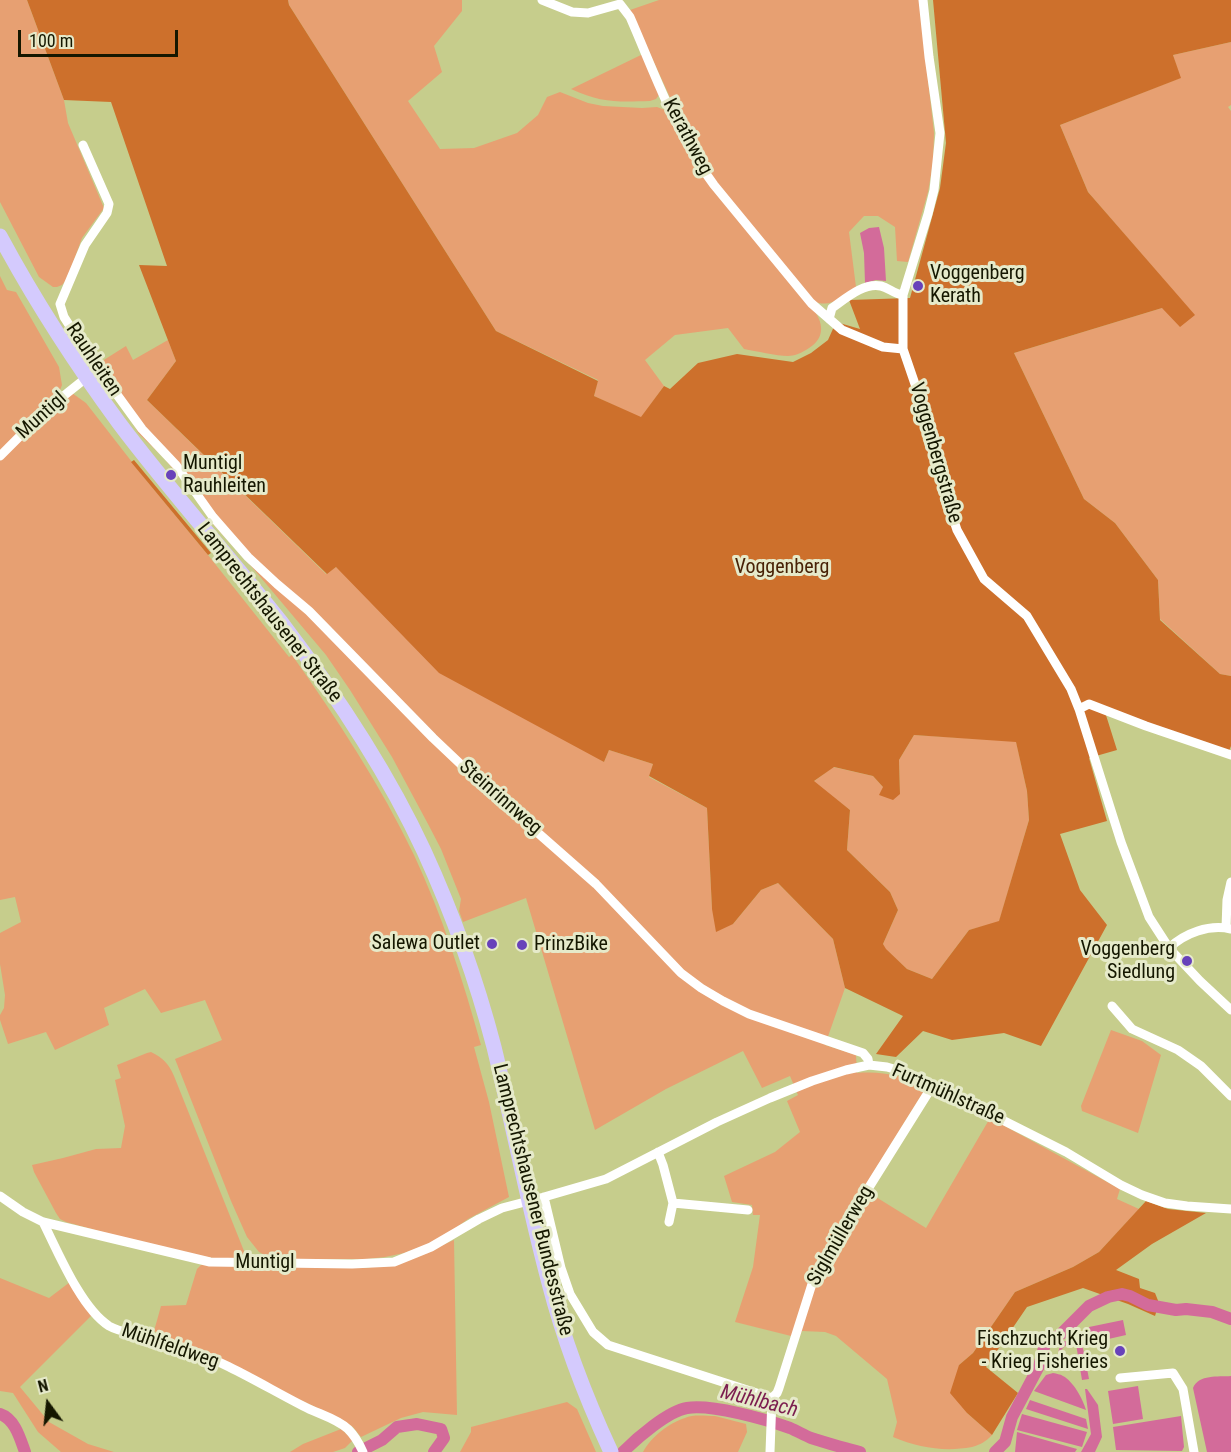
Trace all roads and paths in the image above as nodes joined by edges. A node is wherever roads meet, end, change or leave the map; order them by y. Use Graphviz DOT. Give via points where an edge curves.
graph roads {
  1 [pos="542,0"];
  2 [pos="923,0"];
  3 [pos="83,145"];
  4 [pos="0,236"];
  5 [pos="903,295"];
  6 [pos="829,319"];
  7 [pos="903,349"];
  8 [pos="86,378"];
  9 [pos="0,456"];
  10 [pos="176,465"];
  11 [pos="1079,709"];
  12 [pos="1231,755"];
  13 [pos="1231,882"];
  14 [pos="1228,929"];
  15 [pos="1169,948"];
  16 [pos="464,950"];
  17 [pos="1112,1006"];
  18 [pos="1231,1010"];
  19 [pos="868,1065"];
  20 [pos="933,1085"];
  21 [pos="1231,1096"];
  22 [pos="658,1152"];
  23 [pos="0,1196"];
  24 [pos="544,1197"];
  25 [pos="528,1201"];
  26 [pos="673,1203"];
  27 [pos="1231,1209"];
  28 [pos="748,1210"];
  29 [pos="43,1222"];
  30 [pos="669,1222"];
  31 [pos="1120,1378"];
  32 [pos="772,1398"];
  33 [pos="610,1449"];
  34 [pos="363,1452"];
  35 [pos="770,1452"];
  36 [pos="1194,1452"];
  1 -- 6 [label="street, Kerathweg" via="572,12 588,13 620,4 701,168 811,303"];
  2 -- 5 [label="street, Voggenbergstraße" via="940,133 930,206"];
  3 -- 10 [label="street, Rauhleiten" via="109,204 85,245 60,304 64,317 123,404"];
  4 -- 8 [label="main road, Lamprechtshausener Straße"];
  5 -- 6 [label="street" via="873,285 832,308"];
  5 -- 7 [label="street, Voggenbergstraße"];
  6 -- 7 [label="street, Kerathweg" via="842,330 883,347"];
  7 -- 11 [label="street, Voggenbergstraße" via="957,530 984,579 1027,616"];
  8 -- 9 [label="street, Muntigl" via="46,410"];
  8 -- 16 [label="main road, Lamprechtshausener Straße" via="338,701 399,801"];
  10 -- 19 [label="street, Steinrinnweg" via="213,518 248,557 309,611 471,774 596,884 681,973 749,1014 863,1053"];
  11 -- 12 [label="street" via="1089,704"];
  11 -- 15 [label="street, Voggenbergstraße" via="1121,842 1149,916"];
  13 -- 14 [label="street"];
  14 -- 15 [label="street" via="1192,932"];
  15 -- 18 [label="street, Voggenbergstraße"];
  16 -- 25 [label="main road, Lamprechtshausener Bundesstraße" via="493,1045"];
  17 -- 21 [label="street" via="1132,1029 1178,1050"];
  19 -- 20 [label="street, Furtmühlstraße" via="886,1066"];
  19 -- 22 [label="street, Furtmühlstraße" via="770,1098"];
  20 -- 27 [label="street, Furtmühlstraße" via="1142,1195 1165,1203"];
  20 -- 32 [label="street, Siglmüllerweg" via="821,1265 777,1394"];
  22 -- 24 [label="street, Furtmühlstraße" via="606,1179"];
  22 -- 26 [label="street"];
  23 -- 29 [label="street, Muntigl"];
  24 -- 25 [label="street, Furtmühlstraße"];
  24 -- 32 [label="street" via="570,1294 593,1332 608,1345"];
  25 -- 29 [label="street, Muntigl" via="502,1208 431,1247 394,1262 352,1264 210,1262"];
  25 -- 33 [label="main road, Lamprechtshausener Bundesstraße" via="567,1343"];
  26 -- 28 [label="street"];
  26 -- 30 [label="street"];
  29 -- 34 [label="street, Mühlfeldweg" via="76,1286 89,1306 110,1326 205,1355 337,1421 358,1440"];
  31 -- 36 [label="street" via="1173,1373 1183,1389"];
  32 -- 35 [label="street, Siglmüllerweg"];
}
